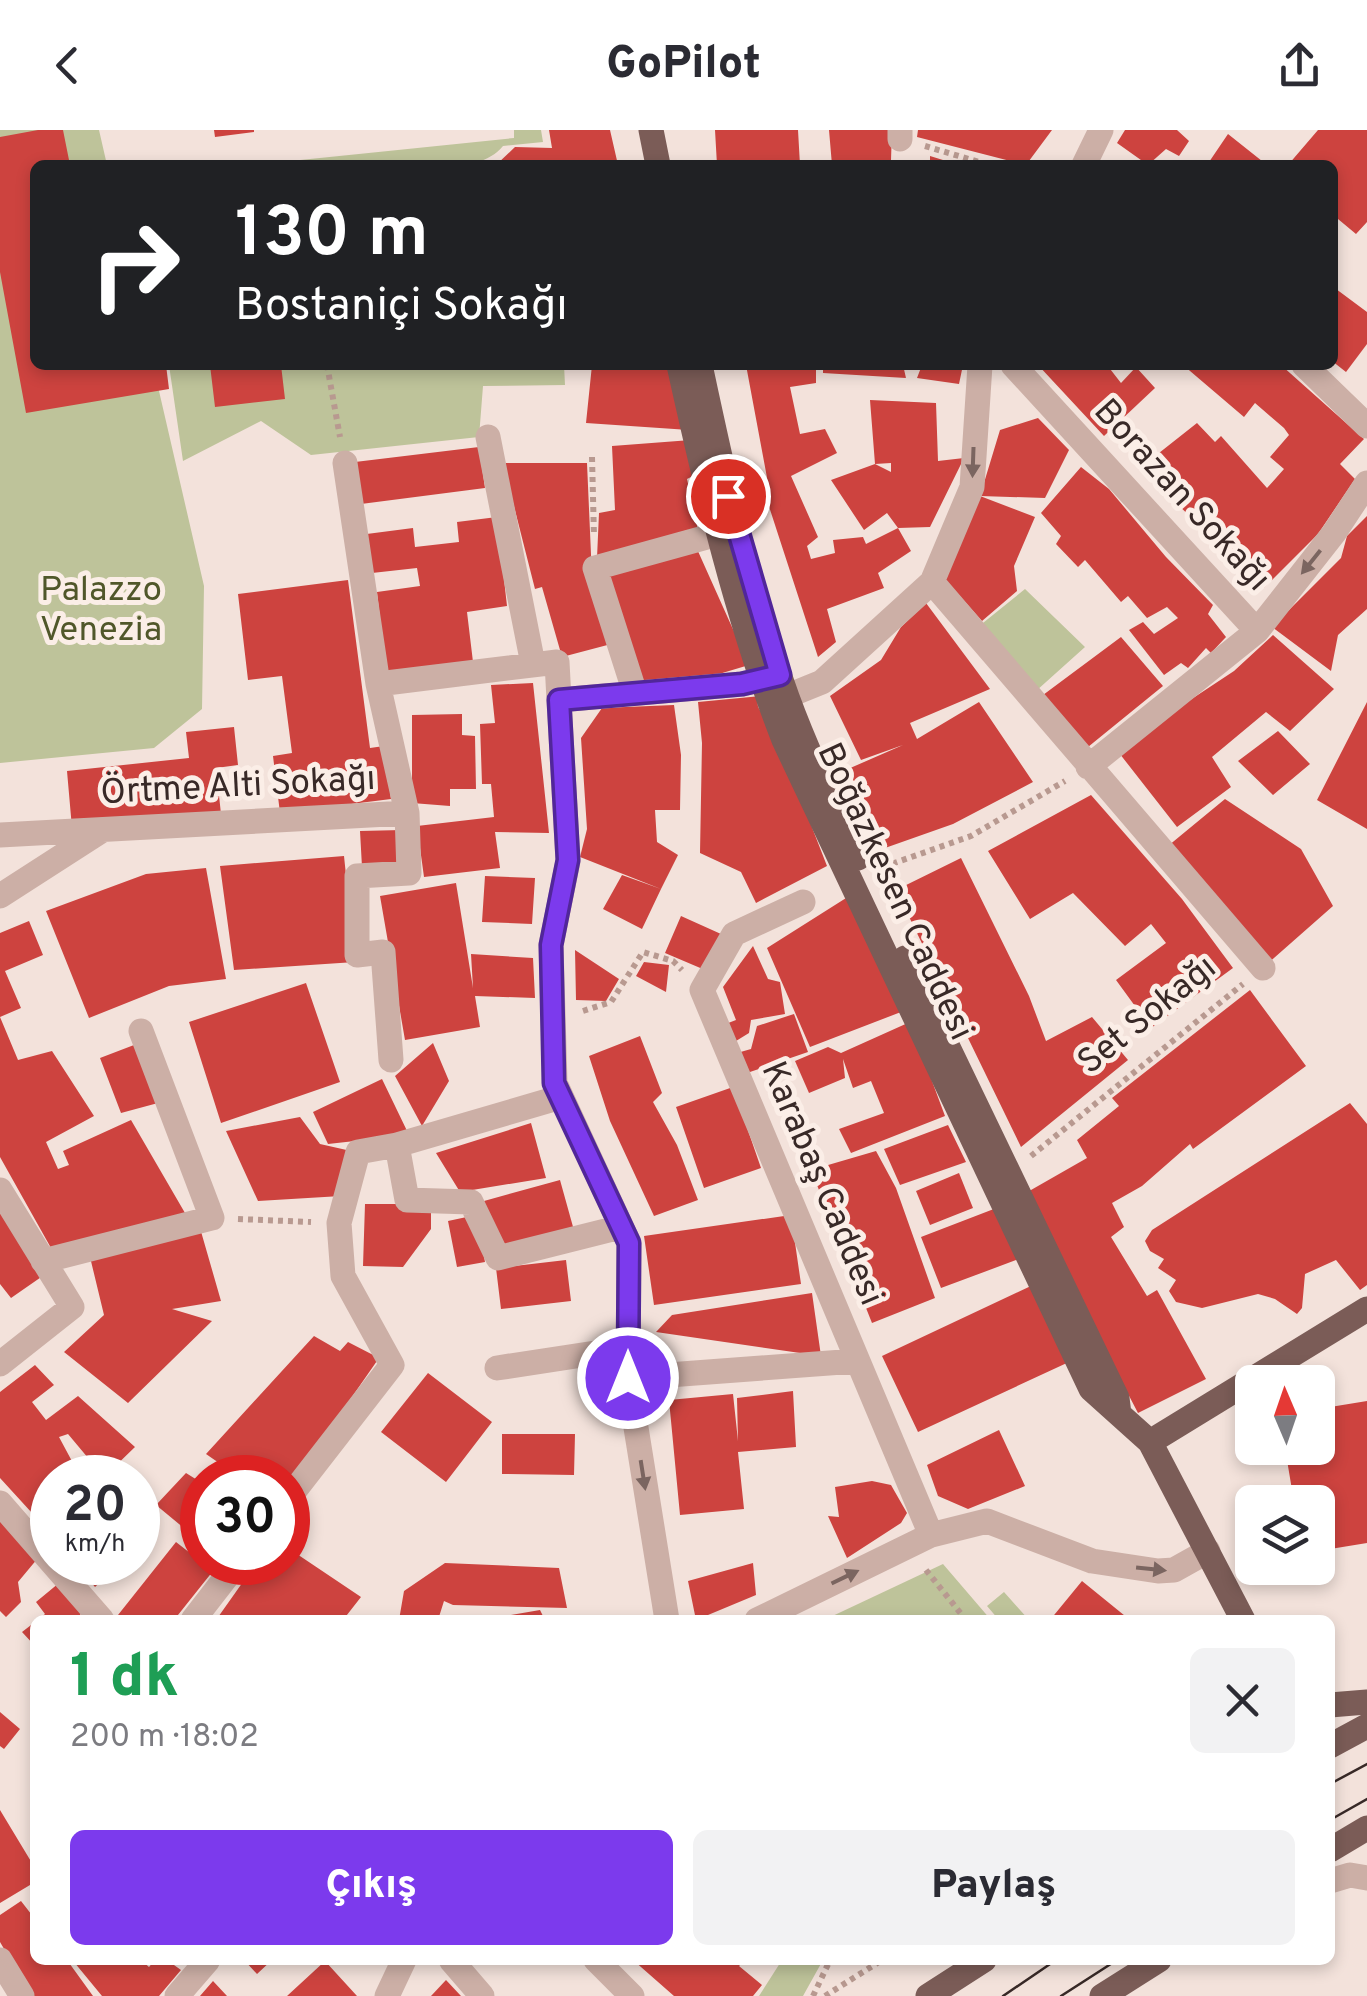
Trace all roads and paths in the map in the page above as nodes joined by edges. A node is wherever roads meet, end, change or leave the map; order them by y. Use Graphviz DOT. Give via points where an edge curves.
graph roads {
  1 [pos="635,130"];
  2 [pos="651,130"];
  3 [pos="1100,130"];
  4 [pos="900,135"];
  5 [pos="640,160"];
  6 [pos="657,160"];
  7 [pos="974,160"];
  8 [pos="1086,160"];
  9 [pos="327,370"];
  10 [pos="681,370"];
  11 [pos="701,370"];
  12 [pos="980,370"];
  13 [pos="1019,370"];
  14 [pos="1309,370"];
  15 [pos="1367,426"];
  16 [pos="488,437"];
  17 [pos="592,457"];
  18 [pos="345,463"];
  19 [pos="1367,483"];
  20 [pos="718,534"];
  21 [pos="595,568"];
  22 [pos="932,582"];
  23 [pos="1256,631"];
  24 [pos="533,664"];
  25 [pos="378,684"];
  26 [pos="774,689"];
  27 [pos="635,693"];
  28 [pos="559,700"];
  29 [pos="1088,767"];
  30 [pos="407,814"];
  31 [pos="104,830"];
  32 [pos="0,835"];
  33 [pos="878,869"];
  34 [pos="0,896"];
  35 [pos="804,902"];
  36 [pos="1263,968"];
  37 [pos="702,990"];
  38 [pos="553,1022"];
  39 [pos="141,1031"];
  40 [pos="392,1060"];
  41 [pos="561,1097"];
  42 [pos="397,1145"];
  43 [pos="1010,1173"];
  44 [pos="0,1190"];
  45 [pos="212,1218"];
  46 [pos="339,1223"];
  47 [pos="621,1227"];
  48 [pos="44,1261"];
  49 [pos="1367,1308"];
  50 [pos="628,1348"];
  51 [pos="856,1361"];
  52 [pos="0,1364"];
  53 [pos="497,1368"];
  54 [pos="628,1378"];
  55 [pos="1119,1419"];
  56 [pos="1150,1442"];
  57 [pos="310,1471"];
  58 [pos="0,1503"];
  59 [pos="934,1546"];
  60 [pos="1208,1551"];
  61 [pos="925,1569"];
  62 [pos="908,1578"];
  63 [pos="220,1585"];
  64 [pos="98,1615"];
  65 [pos="197,1615"];
  66 [pos="666,1615"];
  67 [pos="770,1615"];
  68 [pos="962,1615"];
  69 [pos="1240,1615"];
  70 [pos="1367,1702"];
  71 [pos="1335,1704"];
  72 [pos="1367,1726"];
  73 [pos="1335,1743"];
  74 [pos="1367,1878"];
  75 [pos="1335,1880"];
  76 [pos="0,1960"];
  77 [pos="204,1965"];
  78 [pos="402,1965"];
  79 [pos="455,1965"];
  80 [pos="601,1965"];
  81 [pos="828,1965"];
  82 [pos="874,1965"];
  83 [pos="976,1965"];
  84 [pos="1151,1965"];
  85 [pos="1155,1965"];
  86 [pos="22,1996"];
  87 [pos="177,1996"];
  88 [pos="387,1996"];
  89 [pos="482,1996"];
  90 [pos="632,1996"];
  91 [pos="812,1996"];
  92 [pos="825,1996"];
  93 [pos="928,1996"];
  94 [pos="1102,1996"];
  95 [pos="1130,1996"];
  1 -- 5 [label="main road"];
  2 -- 6 [label="main road"];
  3 -- 8 [label="street"];
  4 -- 7 [label="path"];
  9 -- 18 [label="path"];
  10 -- 20 [label="main road, Boğazkesen Caddesi"];
  11 -- 26 [label="main road, Boğazkesen Caddesi"];
  12 -- 22 [label="street, one-way" via="972,487"];
  13 -- 23 [label="street, Borazan Sokağı"];
  14 -- 15 [label="street"];
  16 -- 24 [label="street"];
  17 -- 21 [label="path"];
  18 -- 25 [label="street, Örtme Alti Sokağı"];
  19 -- 23 [label="street, one-way"];
  20 -- 21 [label="street"];
  20 -- 26 [label="main road, Boğazkesen Caddesi"];
  21 -- 27 [label="street"];
  22 -- 26 [label="street" via="822,682"];
  22 -- 29 [label="street, Set Sokağı"];
  23 -- 29 [label="street"];
  24 -- 25 [label="street"];
  24 -- 28 [label="street" via="557,662"];
  25 -- 30 [label="street, Örtme Alti Sokağı"];
  26 -- 27 [label="street"];
  26 -- 43 [label="main road, Boğazkesen Caddesi"];
  26 -- 55 [label="main road, Boğazkesen Caddesi" via="826,832 1091,1390"];
  27 -- 28 [label="street"];
  28 -- 38 [label="street" via="568,860 551,945"];
  29 -- 33 [label="path" via="971,836"];
  29 -- 36 [label="street, Set Sokağı"];
  30 -- 31 [label="street, Örtme Alti Sokağı"];
  30 -- 40 [label="street" via="409,873 357,876 358,955 382,952"];
  31 -- 32 [label="street, Örtme Alti Sokağı"];
  31 -- 34 [label="street"];
  35 -- 37 [label="street" via="734,934"];
  36 -- 43 [label="path, Set Sokağı"];
  37 -- 38 [label="path" via="673,961 643,952 610,1002"];
  37 -- 51 [label="street, Karabaş Caddesi"];
  38 -- 41 [label="street" via="554,1083"];
  39 -- 45 [label="street"];
  41 -- 42 [label="street"];
  41 -- 47 [label="street"];
  42 -- 46 [label="street" via="358,1152"];
  42 -- 47 [label="street" via="407,1200 471,1202 498,1258"];
  43 -- 55 [label="main road, Boğazkesen Caddesi" via="1118,1398"];
  44 -- 48 [label="street"];
  45 -- 46 [label="path"];
  45 -- 48 [label="street"];
  46 -- 57 [label="street" via="343,1276 392,1365"];
  47 -- 50 [label="street" via="629,1243"];
  48 -- 52 [label="street" via="72,1307"];
  49 -- 56 [label="main road"];
  50 -- 53 [label="street"];
  50 -- 54 [label="street"];
  51 -- 54 [label="street"];
  51 -- 59 [label="street, Karabaş Caddesi"];
  54 -- 66 [label="street, one-way"];
  55 -- 56 [label="main road, Boğazkesen Caddesi"];
  56 -- 60 [label="main road, Boğazkesen Caddesi"];
  58 -- 64 [label="street"];
  59 -- 60 [label="street, one-way" via="987,1521 1092,1561 1158,1570 1174,1570"];
  59 -- 61 [label="path"];
  67 -- 59 [label="street, one-way"];
  60 -- 69 [label="main road, Boğazkesen Caddesi"];
  61 -- 62 [label="path"];
  61 -- 68 [label="path"];
  63 -- 65 [label="street"];
  70 -- 71 [label="main road"];
  72 -- 73 [label="main road"];
  74 -- 75 [label="street"];
  76 -- 86 [label="street"];
  77 -- 87 [label="street"];
  78 -- 88 [label="street"];
  79 -- 89 [label="street"];
  80 -- 90 [label="street"];
  81 -- 91 [label="path"];
  82 -- 92 [label="path"];
  83 -- 93 [label="main road"];
  84 -- 94 [label="main road"];
  85 -- 95 [label="main road"];
}
